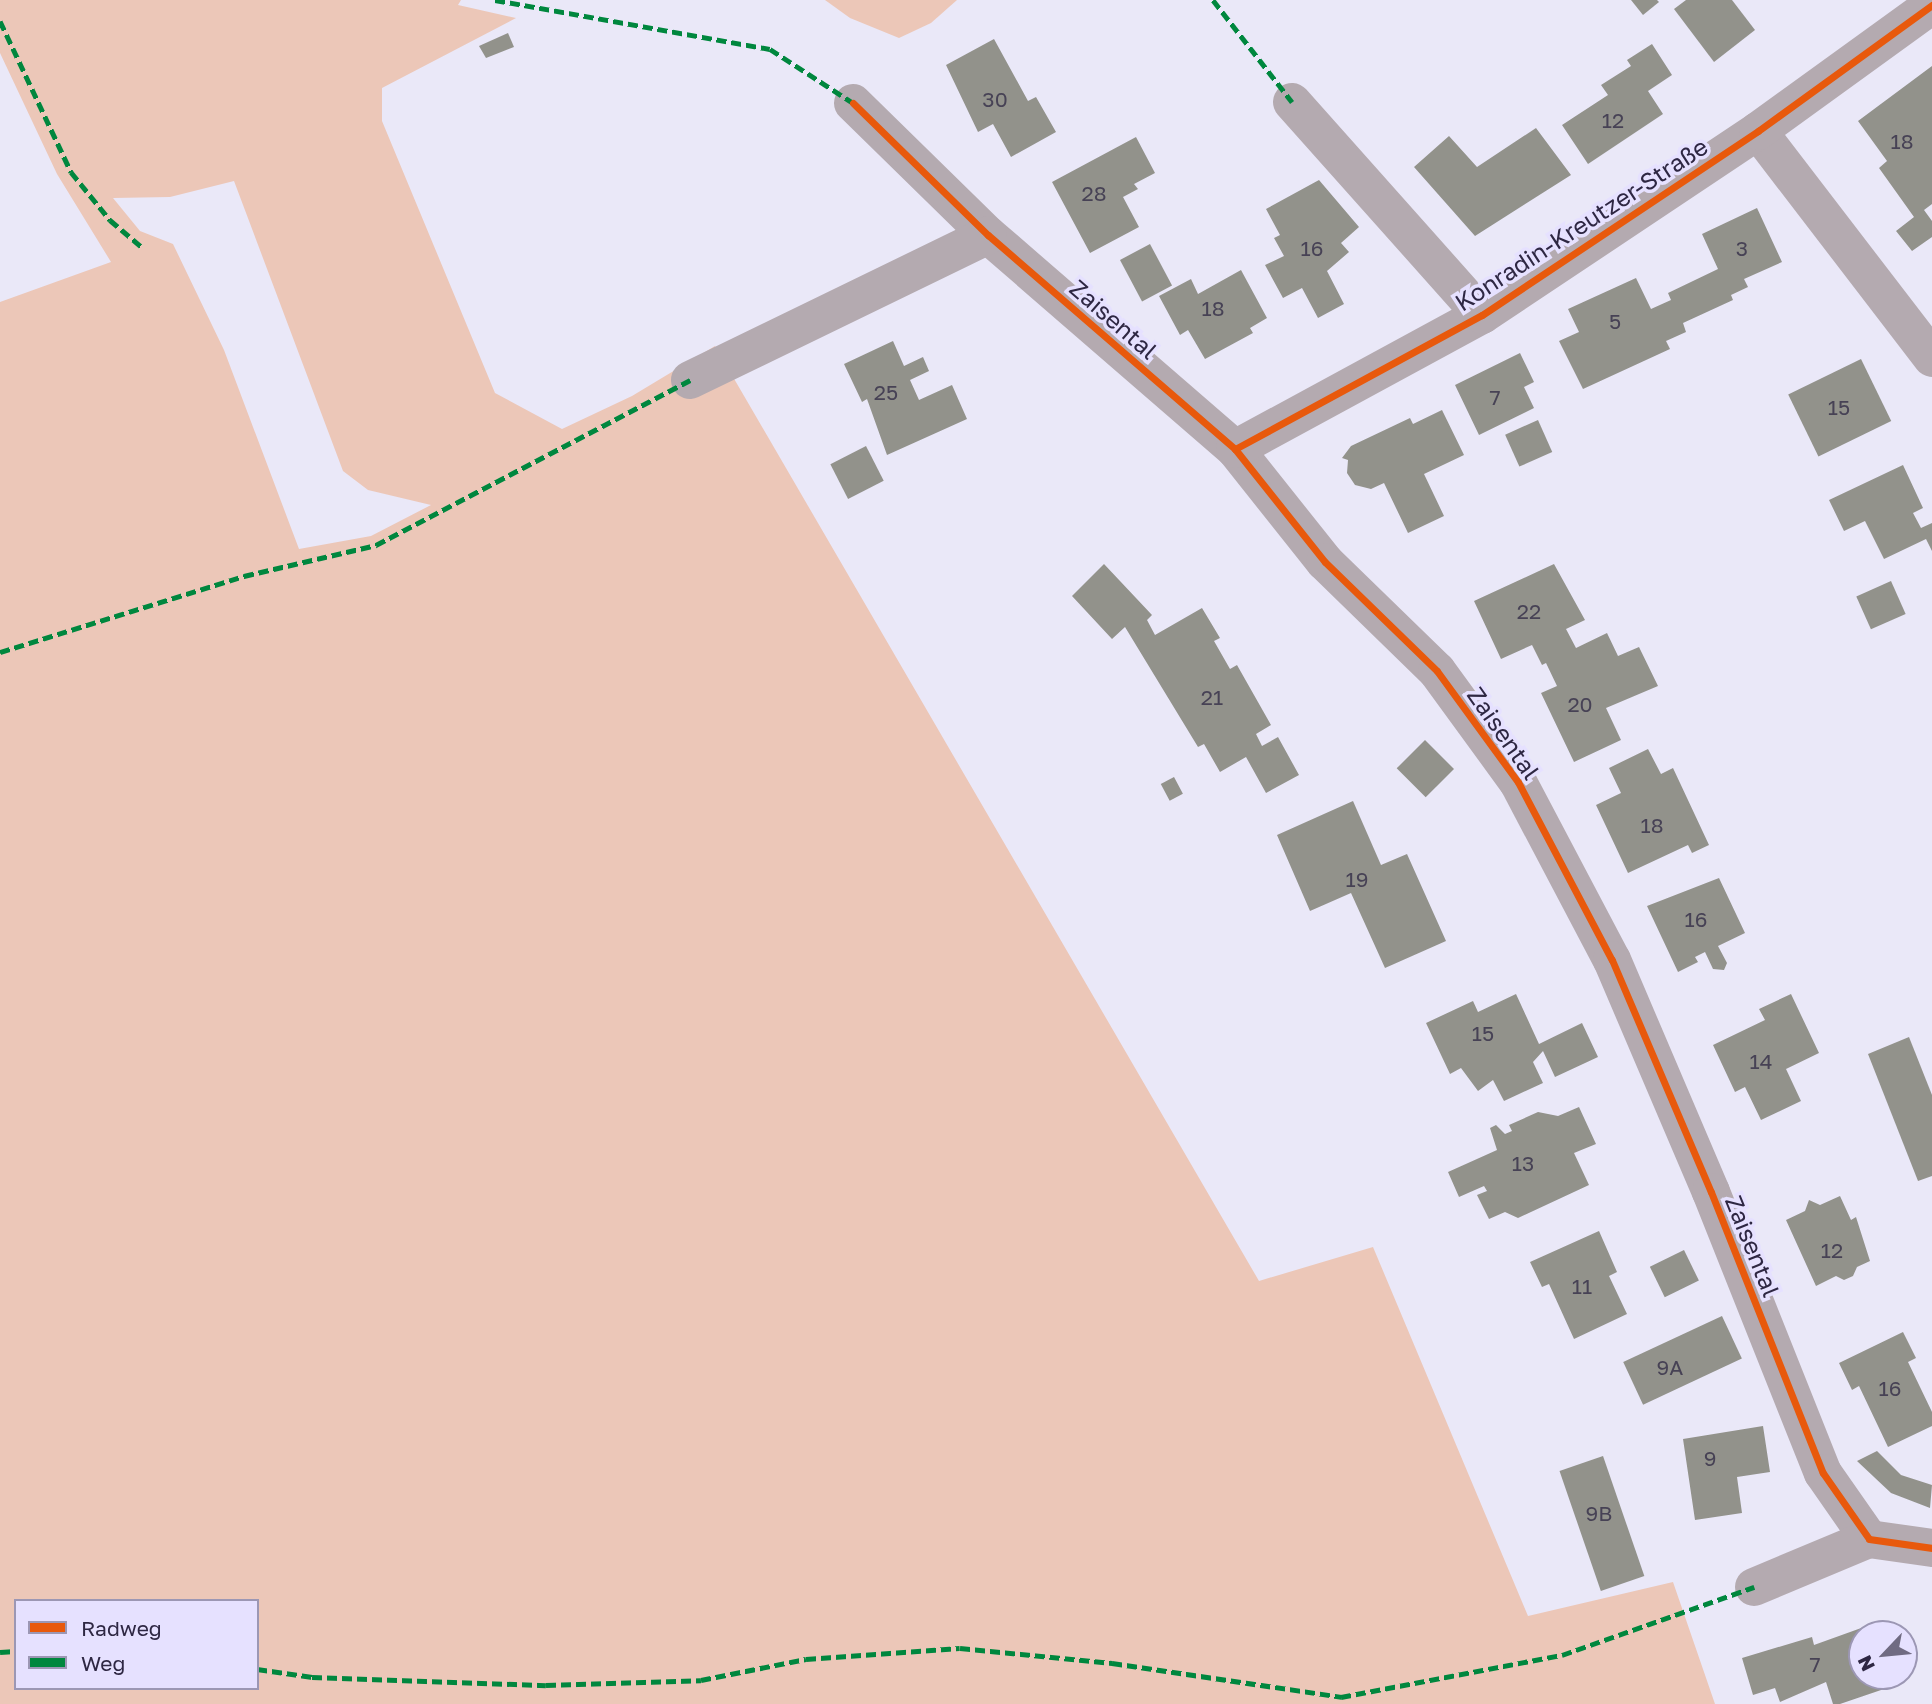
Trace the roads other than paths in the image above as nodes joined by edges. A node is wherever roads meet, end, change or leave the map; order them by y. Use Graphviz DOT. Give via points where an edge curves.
graph roads {
  1 [pos="1932,5"];
  2 [pos="1292,102"];
  3 [pos="853,103"];
  4 [pos="1758,131"];
  5 [pos="989,235"];
  6 [pos="1482,315"];
  7 [pos="1932,358"];
  8 [pos="690,380"];
  9 [pos="1235,449"];
  10 [pos="1869,1539"];
  11 [pos="1932,1548"];
  12 [pos="1754,1587"];
  1 -- 4 [label="street, Konradin-Kreutzer-Straße"];
  2 -- 6 [label="street"];
  3 -- 5 [label="street, Zaisental"];
  4 -- 6 [label="street, Konradin-Kreutzer-Straße"];
  4 -- 7 [label="street"];
  5 -- 8 [label="street"];
  5 -- 9 [label="street, Zaisental"];
  6 -- 9 [label="street, Konradin-Kreutzer-Straße"];
  9 -- 10 [label="street, Zaisental" via="1325,562 1437,671 1518,782 1612,960 1823,1473"];
  10 -- 11 [label="street"];
  10 -- 12 [label="street"];
}
